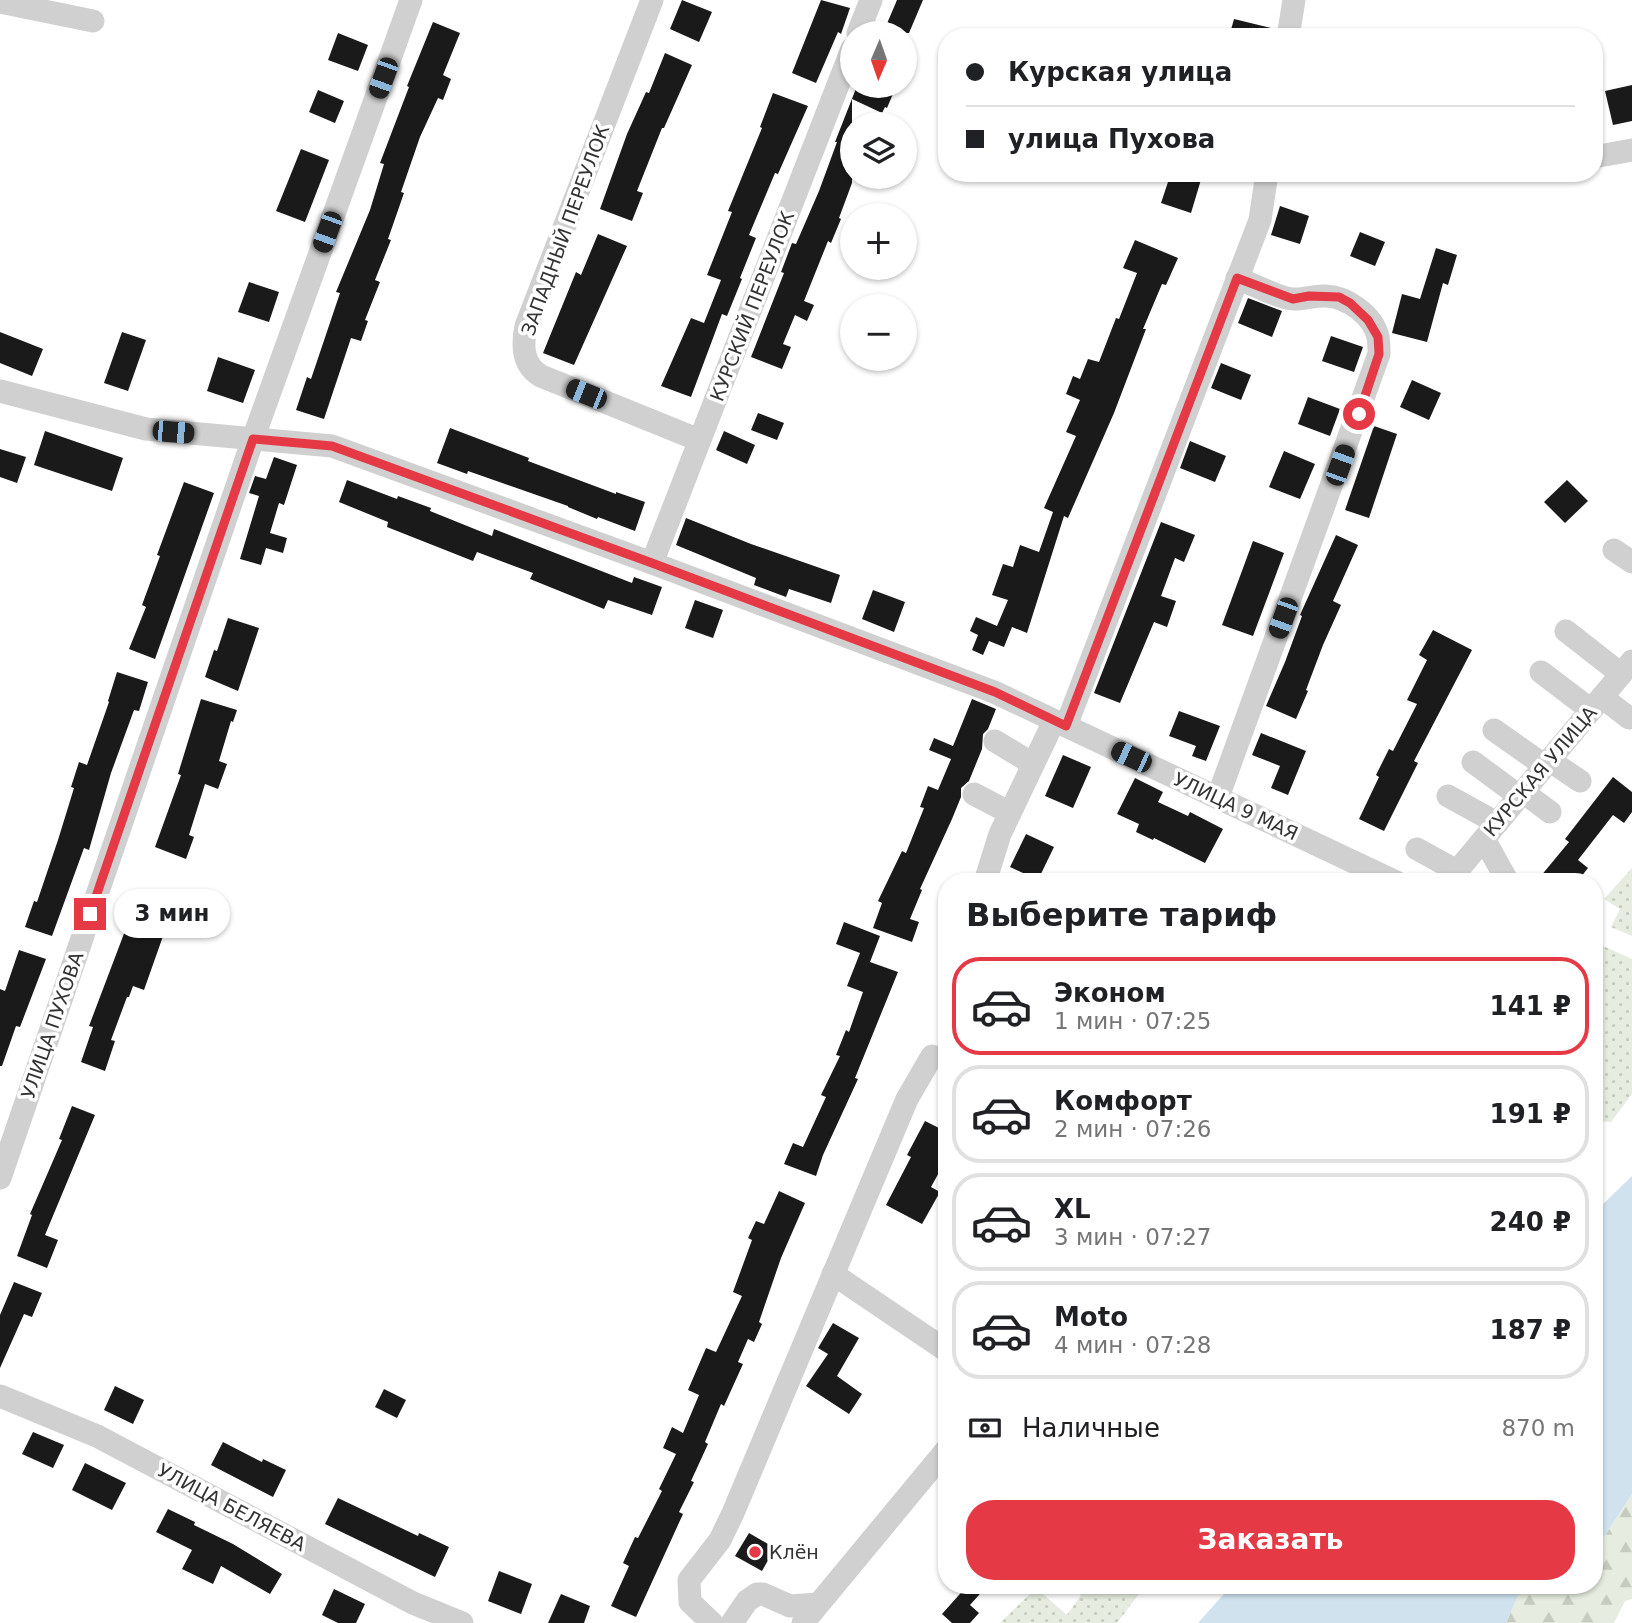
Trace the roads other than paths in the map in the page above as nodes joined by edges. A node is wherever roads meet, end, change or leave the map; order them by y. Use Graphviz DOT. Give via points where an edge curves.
graph roads {
  1 [pos="411,0"];
  2 [pos="652,0"];
  3 [pos="872,0"];
  4 [pos="1294,0"];
  5 [pos="0,2"];
  6 [pos="93,21"];
  7 [pos="863,21"];
  8 [pos="1289,28"];
  9 [pos="840,80"];
  10 [pos="1632,150"];
  11 [pos="1603,155"];
  12 [pos="1266,182"];
  13 [pos="1237,278"];
  14 [pos="0,391"];
  15 [pos="253,439"];
  16 [pos="699,440"];
  17 [pos="652,563"];
  18 [pos="1566,631"];
  19 [pos="1629,664"];
  20 [pos="1541,672"];
  21 [pos="1597,703"];
  22 [pos="1629,718"];
  23 [pos="1060,723"];
  24 [pos="1494,730"];
  25 [pos="995,741"];
  26 [pos="1473,762"];
  27 [pos="1547,763"];
  28 [pos="1031,779"];
  29 [pos="1580,781"];
  30 [pos="974,794"];
  31 [pos="1521,794"];
  32 [pos="1448,796"];
  33 [pos="1217,797"];
  34 [pos="1550,811"];
  35 [pos="1010,813"];
  36 [pos="1491,831"];
  37 [pos="1417,849"];
  38 [pos="994,873"];
  39 [pos="1377,873"];
  40 [pos="1447,873"];
  41 [pos="1455,873"];
  42 [pos="1505,873"];
  43 [pos="932,1056"];
  44 [pos="0,1178"];
  45 [pos="833,1274"];
  46 [pos="938,1345"];
  47 [pos="0,1396"];
  48 [pos="938,1460"];
  49 [pos="817,1604"];
  50 [pos="462,1623"];
  51 [pos="712,1623"];
  52 [pos="732,1623"];
  53 [pos="803,1623"];
  1 -- 15 [label="street, УЛИЦА ПУХОВА"];
  2 -- 16 [label="street, ЗАПАДНЫЙ ПЕРЕУЛОК" via="526,326 524,350 531,368 541,376"];
  3 -- 7 [label="street"];
  4 -- 8 [label="street"];
  5 -- 6 [label="street"];
  9 -- 16 [label="street, КУРСКИЙ ПЕРЕУЛОК"];
  10 -- 11 [label="street"];
  12 -- 13 [label="street" via="1260,219"];
  13 -- 23 [label="street"];
  13 -- 33 [label="street" via="1293,299 1339,297 1368,320 1378,337 1378,363"];
  14 -- 15 [label="street, УЛИЦА 9 МАЯ" via="146,429"];
  15 -- 17 [label="street, УЛИЦА 9 МАЯ" via="332,446"];
  15 -- 44 [label="street, УЛИЦА ПУХОВА"];
  16 -- 17 [label="street, КУРСКИЙ ПЕРЕУЛОК"];
  17 -- 23 [label="street, УЛИЦА 9 МАЯ" via="995,692"];
  18 -- 19 [label="street"];
  19 -- 21 [label="street, КУРСКАЯ УЛИЦА"];
  20 -- 21 [label="street"];
  21 -- 22 [label="street"];
  21 -- 27 [label="street, КУРСКАЯ УЛИЦА"];
  23 -- 28 [label="street"];
  23 -- 33 [label="street, УЛИЦА 9 МАЯ"];
  24 -- 27 [label="street"];
  25 -- 28 [label="street"];
  26 -- 31 [label="street"];
  27 -- 29 [label="street"];
  27 -- 31 [label="street, КУРСКАЯ УЛИЦА"];
  28 -- 35 [label="street"];
  30 -- 35 [label="street"];
  31 -- 34 [label="street"];
  31 -- 36 [label="street, КУРСКАЯ УЛИЦА"];
  32 -- 36 [label="street"];
  33 -- 39 [label="street, УЛИЦА 9 МАЯ"];
  35 -- 38 [label="street" via="1000,834"];
  36 -- 41 [label="street, КУРСКАЯ УЛИЦА"];
  36 -- 42 [label="street"];
  37 -- 40 [label="street"];
  43 -- 45 [label="street" via="907,1099"];
  45 -- 46 [label="street"];
  45 -- 51 [label="street" via="733,1513 720,1540 689,1580 690,1602"];
  47 -- 50 [label="street, УЛИЦА БЕЛЯЕВА" via="97,1436 413,1603"];
  48 -- 49 [label="street"];
  49 -- 52 [label="street" via="790,1606 757,1594"];
  49 -- 53 [label="street"];
}
